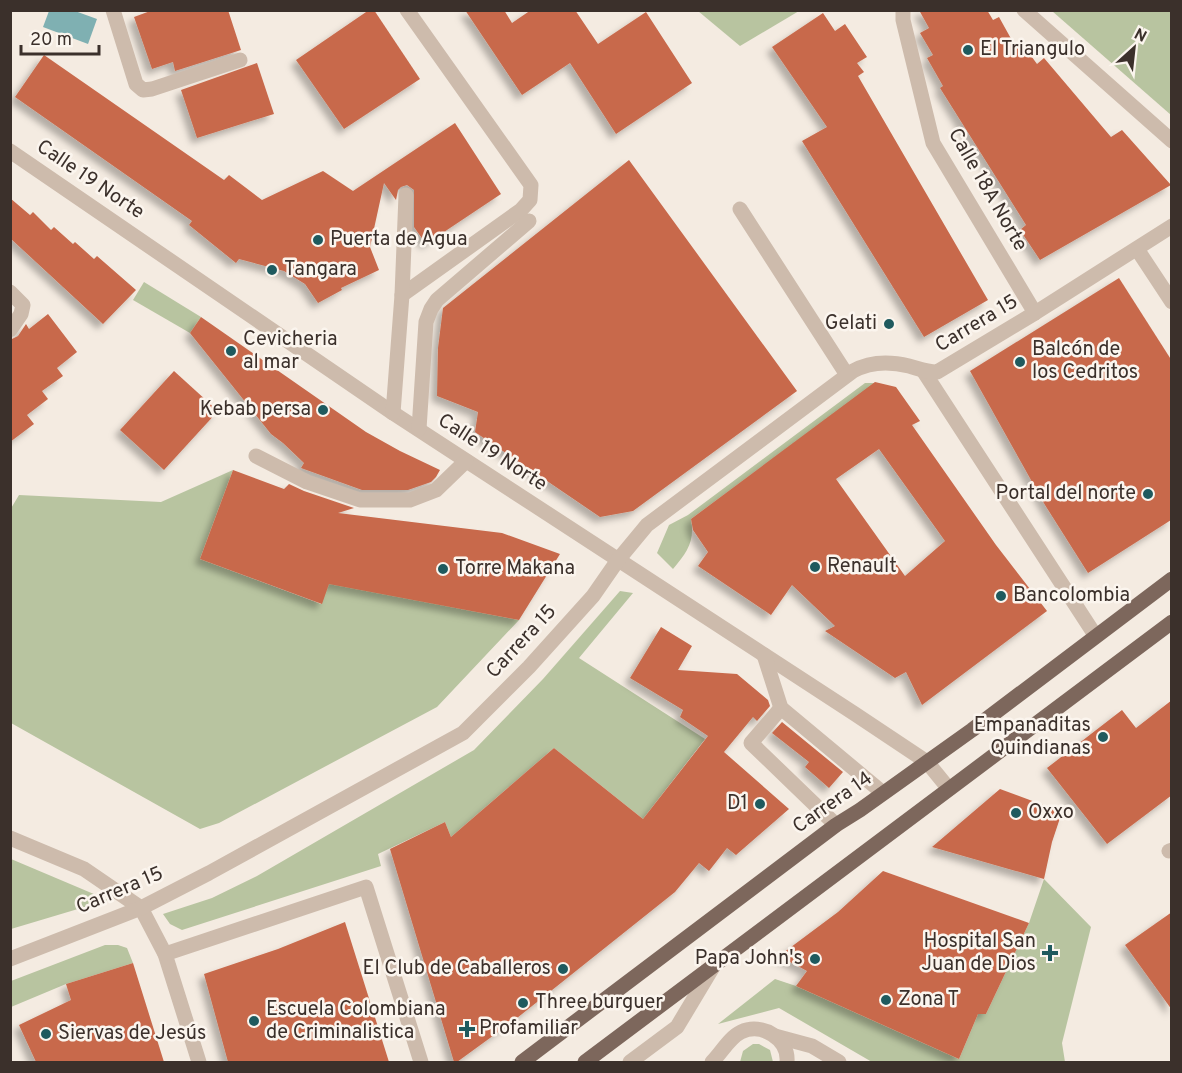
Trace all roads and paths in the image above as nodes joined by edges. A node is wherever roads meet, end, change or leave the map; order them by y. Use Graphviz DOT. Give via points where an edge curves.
graph roads {
  1 [pos="113,10"];
  2 [pos="406,10"];
  3 [pos="903,10"];
  4 [pos="1024,10"];
  5 [pos="240,60"];
  6 [pos="1172,141"];
  7 [pos="10,151"];
  8 [pos="406,195"];
  9 [pos="740,209"];
  10 [pos="529,221"];
  11 [pos="1172,226"];
  12 [pos="1137,249"];
  13 [pos="10,292"];
  14 [pos="402,295"];
  15 [pos="1172,302"];
  16 [pos="1035,313"];
  17 [pos="10,330"];
  18 [pos="924,372"];
  19 [pos="847,375"];
  20 [pos="393,413"];
  21 [pos="419,429"];
  22 [pos="256,456"];
  23 [pos="466,461"];
  24 [pos="618,560"];
  25 [pos="1172,579"];
  26 [pos="1172,622"];
  27 [pos="1095,635"];
  28 [pos="764,655"];
  29 [pos="781,708"];
  30 [pos="927,762"];
  31 [pos="949,789"];
  32 [pos="883,793"];
  33 [pos="836,825"];
  34 [pos="10,838"];
  35 [pos="141,908"];
  36 [pos="165,954"];
  37 [pos="10,958"];
  38 [pos="714,965"];
  39 [pos="775,1036"];
  40 [pos="724,1056"];
  41 [pos="199,1062"];
  42 [pos="421,1062"];
  43 [pos="522,1062"];
  44 [pos="585,1062"];
  45 [pos="630,1062"];
  46 [pos="712,1062"];
  47 [pos="787,1062"];
  48 [pos="839,1062"];
  1 -- 5 [label="street" via="136,84 143,90"];
  2 -- 14 [label="street" via="531,184 530,200 521,210"];
  3 -- 16 [label="street, Calle 18A Norte" via="933,143"];
  4 -- 6 [label="street"];
  7 -- 20 [label="street, Calle 19 Norte"];
  8 -- 14 [label="street"];
  9 -- 19 [label="street"];
  10 -- 21 [label="street" via="431,309 426,322"];
  11 -- 12 [label="street, Carrera 15"];
  12 -- 15 [label="street"];
  12 -- 16 [label="street, Carrera 15"];
  13 -- 17 [label="street" via="23,305"];
  14 -- 20 [label="street"];
  16 -- 18 [label="street, Carrera 15" via="937,372"];
  18 -- 19 [label="street, Carrera 15" via="879,362 864,364"];
  18 -- 27 [label="street"];
  19 -- 24 [label="street, Carrera 15" via="647,525"];
  20 -- 21 [label="street, Calle 19 Norte"];
  21 -- 23 [label="street, Calle 19 Norte"];
  22 -- 23 [label="street" via="308,482 360,500 410,500 436,490"];
  23 -- 24 [label="street, Calle 19 Norte"];
  24 -- 28 [label="street, Calle 19 Norte"];
  24 -- 35 [label="street, Carrera 15" via="593,596 529,668 464,733"];
  25 -- 27 [label="main road, Carrera 14"];
  26 -- 31 [label="main road"];
  27 -- 30 [label="main road, Carrera 14"];
  28 -- 29 [label="street"];
  28 -- 30 [label="street, Calle 19 Norte"];
  29 -- 32 [label="street"];
  29 -- 33 [label="street" via="751,743"];
  30 -- 31 [label="street, Calle 19 Norte"];
  30 -- 32 [label="main road, Carrera 14"];
  31 -- 38 [label="main road"];
  32 -- 33 [label="main road, Carrera 14"];
  33 -- 43 [label="main road, Carrera 14"];
  34 -- 35 [label="street" via="84,869"];
  35 -- 36 [label="street"];
  35 -- 37 [label="street, Carrera 15"];
  36 -- 41 [label="street"];
  36 -- 42 [label="street" via="366,887"];
  38 -- 44 [label="main road"];
  38 -- 45 [label="street" via="677,1027"];
  39 -- 40 [label="street" via="764,1030 741,1032 731,1039"];
  39 -- 47 [label="street" via="783,1045"];
  39 -- 48 [label="street" via="812,1046"];
  40 -- 46 [label="street"];
}
